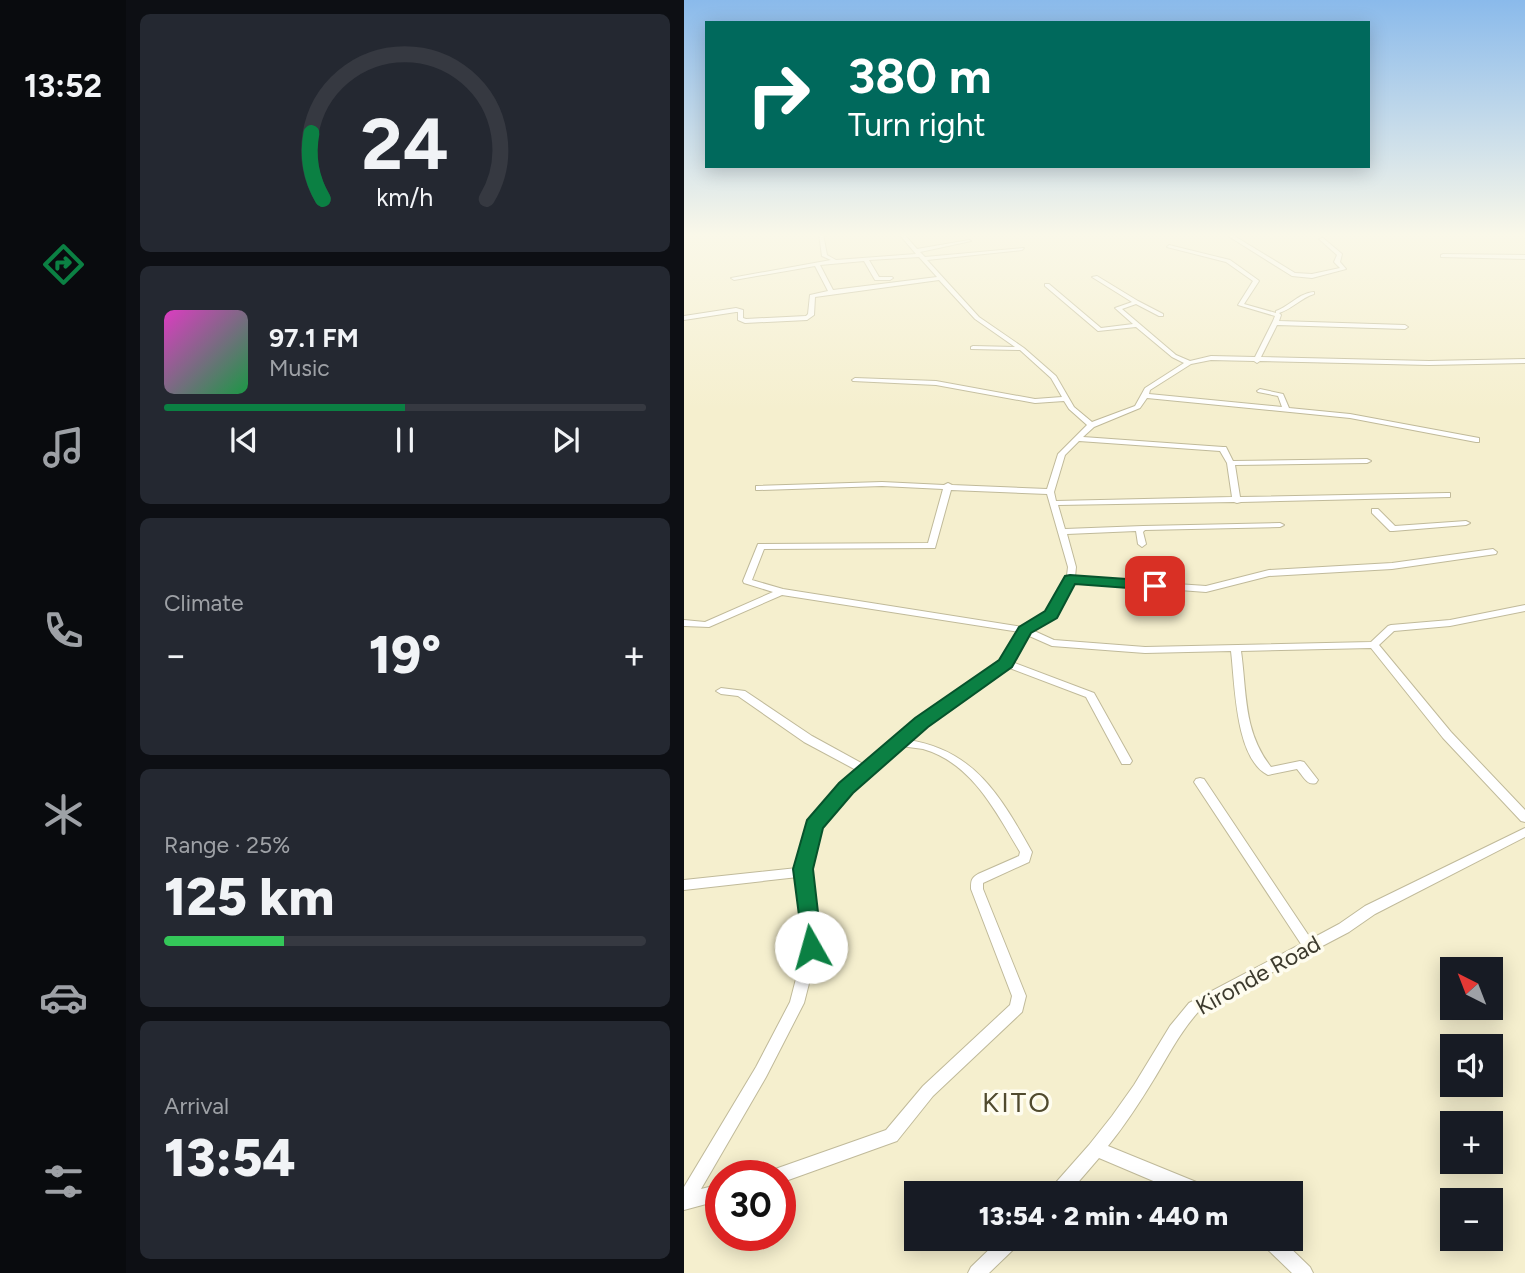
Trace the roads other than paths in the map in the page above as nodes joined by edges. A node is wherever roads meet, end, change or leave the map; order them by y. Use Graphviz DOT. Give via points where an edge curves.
graph roads {
  1 [pos="824,293"];
  2 [pos="954,293"];
  3 [pos="1057,293"];
  4 [pos="1122,293"];
  5 [pos="1249,293"];
  6 [pos="1308,293"];
  7 [pos="1136,302"];
  8 [pos="1278,312"];
  9 [pos="1161,314"];
  10 [pos="684,317"];
  11 [pos="1276,323"];
  12 [pos="1135,325"];
  13 [pos="1404,327"];
  14 [pos="973,348"];
  15 [pos="1022,349"];
  16 [pos="1525,360"];
  17 [pos="1257,361"];
  18 [pos="1189,363"];
  19 [pos="855,380"];
  20 [pos="1260,391"];
  21 [pos="1145,396"];
  22 [pos="1064,399"];
  23 [pos="1286,410"];
  24 [pos="1091,425"];
  25 [pos="1077,439"];
  26 [pos="1476,440"];
  27 [pos="1366,461"];
  28 [pos="1231,463"];
  29 [pos="948,485"];
  30 [pos="1441,487"];
  31 [pos="759,488"];
  32 [pos="1050,492"];
  33 [pos="1237,501"];
  34 [pos="1053,503"];
  35 [pos="1375,511"];
  36 [pos="1466,523"];
  37 [pos="1280,525"];
  38 [pos="1143,528"];
  39 [pos="1061,532"];
  40 [pos="1142,544"];
  41 [pos="926,548"];
  42 [pos="1493,552"];
  43 [pos="941,553"];
  44 [pos="1070,579"];
  45 [pos="782,592"];
  46 [pos="1525,608"];
  47 [pos="684,623"];
  48 [pos="1025,630"];
  49 [pos="1374,645"];
  50 [pos="1236,648"];
  51 [pos="1006,663"];
  52 [pos="721,691"];
  53 [pos="899,742"];
  54 [pos="1126,761"];
  55 [pos="866,771"];
  56 [pos="1312,780"];
  57 [pos="1200,782"];
  58 [pos="1525,818"];
  59 [pos="1525,832"];
  60 [pos="803,872"];
  61 [pos="684,885"];
  62 [pos="1309,946"];
  63 [pos="1098,1150"];
  64 [pos="796,1170"];
  65 [pos="1069,1181"];
  66 [pos="1173,1181"];
  67 [pos="705,1196"];
  68 [pos="684,1201"];
  69 [pos="1000,1251"];
  70 [pos="1281,1251"];
  71 [pos="977,1273"];
  72 [pos="1304,1273"];
  1 -- 10 [label="street" via="812,296 811,315 803,319 741,320 741,311 736,310"];
  2 -- 15 [label="street" via="989,328"];
  3 -- 12 [label="street" via="1100,330"];
  4 -- 7 [label="street"];
  5 -- 8 [label="street" via="1242,307"];
  6 -- 8 [label="street" via="1290,309"];
  7 -- 9 [label="street"];
  7 -- 12 [label="street" via="1119,308"];
  8 -- 11 [label="street"];
  11 -- 13 [label="street"];
  11 -- 17 [label="street" via="1260,346"];
  12 -- 18 [label="street"];
  14 -- 15 [label="street"];
  15 -- 22 [label="street" via="1054,377"];
  16 -- 17 [label="street"];
  17 -- 18 [label="street" via="1211,358"];
  18 -- 21 [label="street" via="1147,389"];
  19 -- 22 [label="street" via="954,386 1035,401"];
  20 -- 23 [label="street" via="1281,394"];
  21 -- 23 [label="street"];
  21 -- 24 [label="street" via="1138,407"];
  22 -- 24 [label="street"];
  23 -- 26 [label="street" via="1350,416"];
  24 -- 25 [label="street"];
  25 -- 28 [label="street" via="1223,449"];
  25 -- 32 [label="street" via="1062,454"];
  27 -- 28 [label="street"];
  28 -- 33 [label="street"];
  29 -- 31 [label="street"];
  29 -- 32 [label="street"];
  29 -- 41 [label="street" via="935,544"];
  30 -- 33 [label="street" via="1447,495"];
  32 -- 34 [label="street"];
  33 -- 34 [label="street"];
  34 -- 39 [label="street"];
  35 -- 36 [label="street" via="1393,529"];
  37 -- 38 [label="street"];
  38 -- 39 [label="street"];
  38 -- 40 [label="street" via="1139,532"];
  39 -- 44 [label="street" via="1072,567"];
  41 -- 43 [label="street"];
  41 -- 45 [label="street" via="759,547 747,581"];
  42 -- 44 [label="street" via="1392,566 1270,573 1206,589"];
  44 -- 48 [label="street" via="1051,614"];
  45 -- 47 [label="street" via="706,625"];
  45 -- 48 [label="street"];
  46 -- 49 [label="street" via="1450,624 1390,628"];
  48 -- 50 [label="street" via="1052,643 1145,650"];
  48 -- 51 [label="street"];
  49 -- 50 [label="street"];
  49 -- 58 [label="street" via="1447,735"];
  50 -- 56 [label="street" via="1243,727 1253,753 1268,771 1299,765"];
  51 -- 53 [label="street"];
  51 -- 54 [label="street" via="1089,695"];
  52 -- 55 [label="street" via="741,693 808,739"];
  53 -- 55 [label="street"];
  53 -- 64 [label="street" via="935,747 969,769 996,802 1026,852 1017,864 977,881 1019,996 1017,1008 928,1091 891,1136"];
  55 -- 60 [label="street" via="814,825"];
  57 -- 62 [label="street"];
  59 -- 62 [label="street, Kironde Road"];
  60 -- 61 [label="street"];
  60 -- 68 [label="street" via="811,947 797,1003"];
  62 -- 63 [label="street, Kironde Road" via="1194,1007 1178,1023"];
  63 -- 65 [label="street, Kironde Road"];
  63 -- 66 [label="street"];
  67 -- 68 [label="street"];
  69 -- 71 [label="street"];
  70 -- 72 [label="street"];
}
